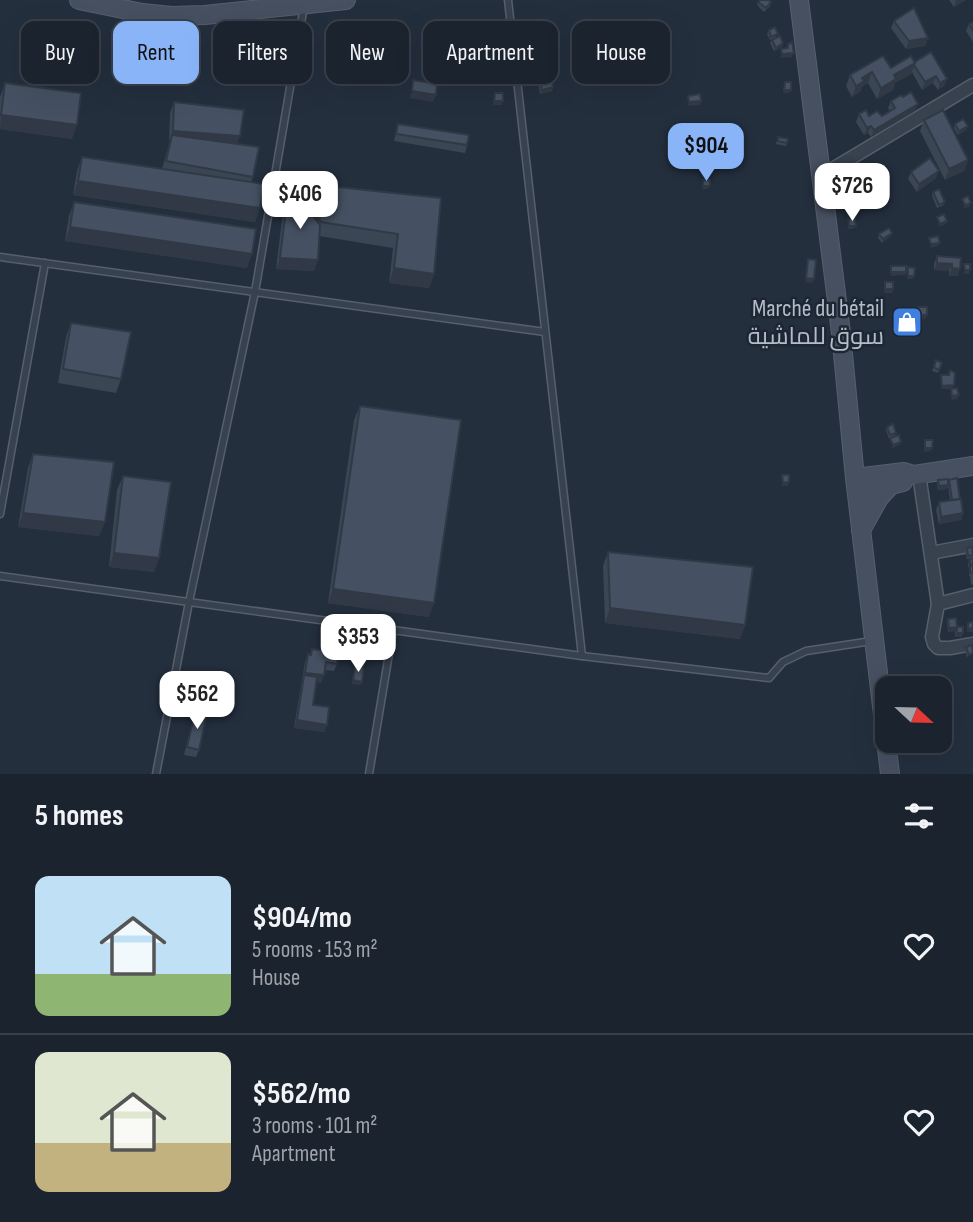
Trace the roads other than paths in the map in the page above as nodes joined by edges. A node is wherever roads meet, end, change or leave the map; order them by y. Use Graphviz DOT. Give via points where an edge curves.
graph roads {
  1 [pos="79,0"];
  2 [pos="346,0"];
  3 [pos="508,0"];
  4 [pos="799,0"];
  5 [pos="304,4"];
  6 [pos="973,85"];
  7 [pos="821,176"];
  8 [pos="0,257"];
  9 [pos="45,263"];
  10 [pos="255,292"];
  11 [pos="545,332"];
  12 [pos="852,453"];
  13 [pos="973,466"];
  14 [pos="917,474"];
  15 [pos="888,480"];
  16 [pos="856,485"];
  17 [pos="0,513"];
  18 [pos="861,530"];
  19 [pos="973,545"];
  20 [pos="931,553"];
  21 [pos="0,576"];
  22 [pos="973,595"];
  23 [pos="189,602"];
  24 [pos="938,604"];
  25 [pos="393,630"];
  26 [pos="874,641"];
  27 [pos="973,644"];
  28 [pos="582,656"];
  29 [pos="156,774"];
  30 [pos="369,774"];
  31 [pos="890,774"];
  1 -- 5 [label="main road" via="172,16"];
  2 -- 5 [label="main road"];
  3 -- 11 [label="lane"];
  4 -- 7 [label="main road"];
  5 -- 10 [label="lane"];
  6 -- 7 [label="street"];
  7 -- 12 [label="main road"];
  8 -- 9 [label="lane"];
  9 -- 10 [label="lane"];
  9 -- 17 [label="lane"];
  10 -- 11 [label="lane"];
  10 -- 23 [label="lane"];
  11 -- 28 [label="lane"];
  12 -- 15 [label="main road"];
  12 -- 16 [label="main road"];
  13 -- 14 [label="main road"];
  14 -- 15 [label="main road" via="904,472"];
  14 -- 20 [label="street"];
  15 -- 16 [label="main road"];
  15 -- 18 [label="main road"];
  16 -- 18 [label="main road"];
  18 -- 26 [label="main road"];
  19 -- 20 [label="street"];
  20 -- 24 [label="street"];
  21 -- 23 [label="lane"];
  22 -- 24 [label="street"];
  23 -- 25 [label="lane"];
  23 -- 29 [label="lane"];
  24 -- 27 [label="street" via="934,644 950,648"];
  25 -- 28 [label="lane"];
  25 -- 30 [label="lane"];
  26 -- 28 [label="lane" via="806,651 783,662 769,678"];
  26 -- 31 [label="main road"];
}
